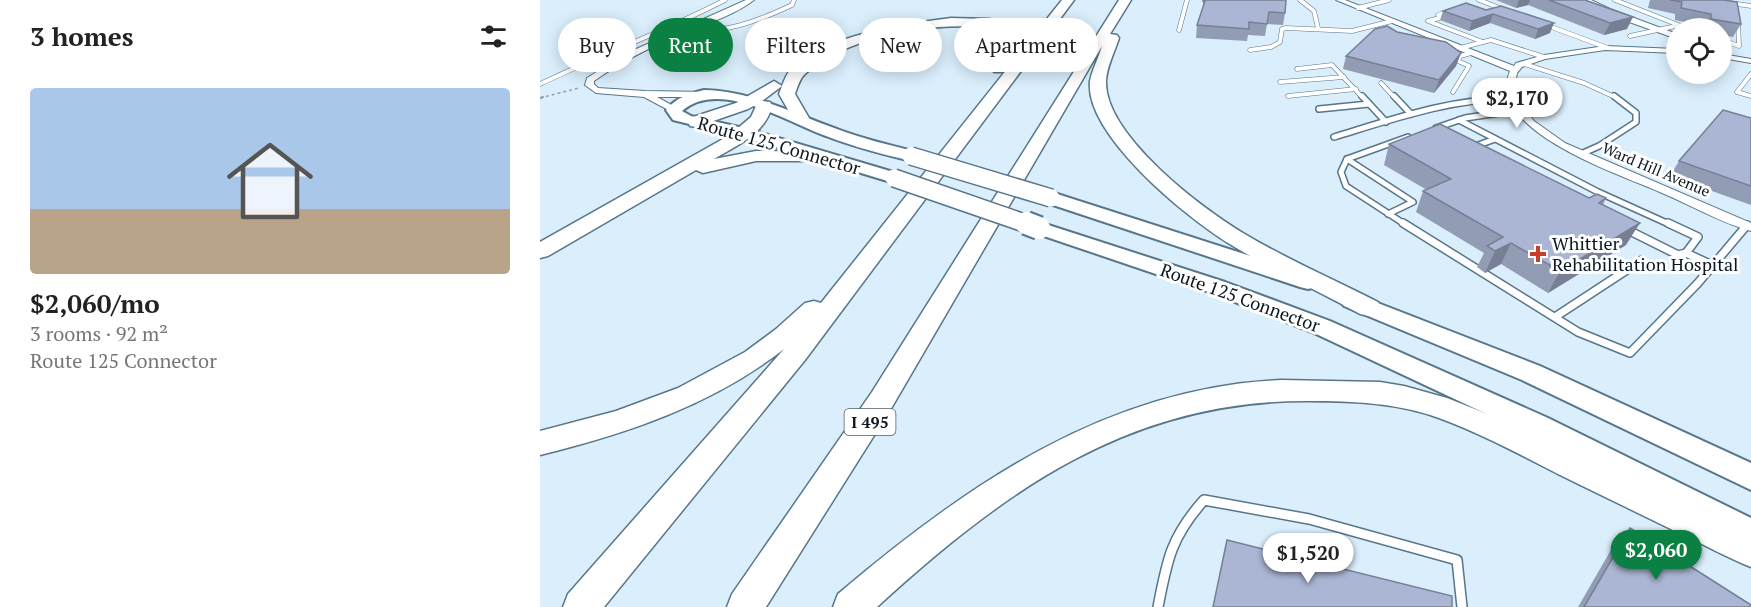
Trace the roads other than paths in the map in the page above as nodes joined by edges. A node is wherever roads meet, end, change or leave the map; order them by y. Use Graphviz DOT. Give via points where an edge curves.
graph roads {
  1 [pos="725,0"];
  2 [pos="751,0"];
  3 [pos="794,0"];
  4 [pos="1068,0"];
  5 [pos="1187,0"];
  6 [pos="1300,0"];
  7 [pos="1339,0"];
  8 [pos="1372,0"];
  9 [pos="1389,0"];
  10 [pos="1479,0"];
  11 [pos="1615,0"];
  12 [pos="1124,2"];
  13 [pos="1586,2"];
  14 [pos="1379,3"];
  15 [pos="1728,3"];
  16 [pos="1751,6"];
  17 [pos="966,8"];
  18 [pos="1358,8"];
  19 [pos="1457,9"];
  20 [pos="1737,12"];
  21 [pos="1513,13"];
  22 [pos="1603,16"];
  23 [pos="1623,17"];
  24 [pos="710,18"];
  25 [pos="1392,21"];
  26 [pos="1535,21"];
  27 [pos="1666,21"];
  28 [pos="859,25"];
  29 [pos="1318,28"];
  30 [pos="1666,28"];
  31 [pos="1658,29"];
  32 [pos="733,30"];
  33 [pos="1179,30"];
  34 [pos="1666,32"];
  35 [pos="1630,36"];
  36 [pos="1445,42"];
  37 [pos="1483,42"];
  38 [pos="1732,44"];
  39 [pos="1434,45"];
  40 [pos="648,47"];
  41 [pos="1460,48"];
  42 [pos="1608,48"];
  43 [pos="1250,50"];
  44 [pos="1666,51"];
  45 [pos="1471,53"];
  46 [pos="1544,57"];
  47 [pos="1732,58"];
  48 [pos="1751,62"];
  49 [pos="1524,64"];
  50 [pos="1297,69"];
  51 [pos="1515,70"];
  52 [pos="791,74"];
  53 [pos="1751,74"];
  54 [pos="1344,77"];
  55 [pos="1280,82"];
  56 [pos="1381,83"];
  57 [pos="540,84"];
  58 [pos="1356,89"];
  59 [pos="1453,92"];
  60 [pos="645,94"];
  61 [pos="710,95"];
  62 [pos="1288,96"];
  63 [pos="1751,96"];
  64 [pos="1512,99"];
  65 [pos="758,103"];
  66 [pos="1369,104"];
  67 [pos="1318,109"];
  68 [pos="1520,110"];
  69 [pos="674,111"];
  70 [pos="1411,114"];
  71 [pos="801,118"];
  72 [pos="1459,120"];
  73 [pos="696,122"];
  74 [pos="1386,122"];
  75 [pos="1424,132"];
  76 [pos="746,133"];
  77 [pos="1415,135"];
  78 [pos="1334,137"];
  79 [pos="1495,139"];
  80 [pos="1462,148"];
  81 [pos="1471,148"];
  82 [pos="954,149"];
  83 [pos="1478,152"];
  84 [pos="1581,154"];
  85 [pos="823,157"];
  86 [pos="1347,159"];
  87 [pos="645,190"];
  88 [pos="1388,214"];
  89 [pos="1617,224"];
  90 [pos="1749,226"];
  91 [pos="540,251"];
  92 [pos="1686,254"];
  93 [pos="1642,260"];
  94 [pos="1712,265"];
  95 [pos="864,266"];
  96 [pos="1369,308"];
  97 [pos="1555,317"];
  98 [pos="540,443"];
  99 [pos="1751,477"];
  100 [pos="1751,534"];
  101 [pos="1751,551"];
  102 [pos="580,607"];
  103 [pos="745,607"];
  104 [pos="851,607"];
  105 [pos="1158,607"];
  106 [pos="1462,607"];
  1 -- 57 [label="lane"];
  2 -- 24 [label="street"];
  3 -- 32 [label="lane" via="792,5"];
  4 -- 82 [label="highway"];
  5 -- 33 [label="lane"];
  6 -- 29 [label="lane" via="1313,7"];
  7 -- 18 [label="street"];
  8 -- 14 [label="lane"];
  9 -- 14 [label="lane"];
  10 -- 21 [label="lane"];
  11 -- 27 [label="lane"];
  12 -- 96 [label="highway" via="1098,81 1107,119 1130,150 1183,200 1235,238"];
  12 -- 103 [label="highway, I 495" via="885,398"];
  13 -- 23 [label="street"];
  14 -- 18 [label="lane"];
  15 -- 16 [label="lane"];
  17 -- 82 [label="highway" via="1002,16 1015,30 1016,40 966,121"];
  18 -- 25 [label="street"];
  19 -- 37 [label="lane" via="1428,21"];
  20 -- 38 [label="lane" via="1739,46"];
  22 -- 23 [label="lane"];
  23 -- 31 [label="street"];
  25 -- 29 [label="lane" via="1352,32"];
  25 -- 36 [label="street" via="1412,33"];
  26 -- 42 [label="lane"];
  28 -- 52 [label="highway" via="825,43"];
  29 -- 43 [label="lane" via="1282,29 1280,42"];
  30 -- 31 [label="lane"];
  31 -- 34 [label="street"];
  31 -- 35 [label="lane"];
  36 -- 39 [label="lane"];
  36 -- 41 [label="street"];
  37 -- 41 [label="lane"];
  37 -- 46 [label="lane" via="1491,40"];
  40 -- 60 [label="street" via="608,67 590,80 589,86"];
  41 -- 45 [label="street"];
  42 -- 44 [label="street"];
  42 -- 46 [label="street"];
  45 -- 51 [label="street"];
  45 -- 59 [label="lane" via="1458,61 1469,66"];
  46 -- 49 [label="street"];
  47 -- 48 [label="street"];
  49 -- 51 [label="street"];
  49 -- 84 [label="lane" via="1627,102 1636,113 1636,122"];
  50 -- 54 [label="lane" via="1332,65"];
  51 -- 64 [label="street"];
  52 -- 65 [label="highway"];
  52 -- 71 [label="highway" via="788,104"];
  53 -- 63 [label="lane" via="1737,92"];
  54 -- 55 [label="lane"];
  54 -- 58 [label="lane"];
  56 -- 70 [label="lane"];
  58 -- 62 [label="lane"];
  58 -- 66 [label="lane"];
  60 -- 61 [label="street"];
  60 -- 69 [label="street"];
  61 -- 65 [label="highway, Route 125 Connector"];
  61 -- 69 [label="highway, Route 125 Connector" via="683,102"];
  64 -- 68 [label="street, Ward Hill Avenue"];
  64 -- 70 [label="lane" via="1475,99"];
  65 -- 71 [label="highway, Route 125 Connector"];
  65 -- 73 [label="highway"];
  65 -- 76 [label="highway" via="764,111"];
  66 -- 67 [label="lane"];
  66 -- 74 [label="lane"];
  68 -- 72 [label="lane"];
  68 -- 84 [label="street, Ward Hill Avenue" via="1543,133"];
  69 -- 73 [label="highway, Route 125 Connector" via="679,117"];
  70 -- 74 [label="lane"];
  71 -- 96 [label="highway, Route 125 Connector, bridge" via="819,128 1263,266"];
  72 -- 75 [label="lane"];
  72 -- 79 [label="lane"];
  73 -- 76 [label="highway, Route 125 Connector"];
  74 -- 78 [label="lane"];
  76 -- 85 [label="highway, Route 125 Connector"];
  76 -- 87 [label="highway"];
  77 -- 86 [label="lane"];
  79 -- 81 [label="lane"];
  79 -- 92 [label="lane" via="1698,237"];
  80 -- 81 [label="lane"];
  81 -- 83 [label="lane"];
  82 -- 95 [label="highway"];
  84 -- 90 [label="street, Ward Hill Avenue"];
  85 -- 87 [label="highway" via="756,156 730,160 684,173"];
  85 -- 100 [label="highway, Route 125 Connector, bridge" via="1209,284 1320,326 1503,408"];
  86 -- 88 [label="lane" via="1341,172 1346,186"];
  86 -- 88 [label="lane" via="1413,202"];
  87 -- 91 [label="highway"];
  88 -- 97 [label="lane"];
  89 -- 92 [label="lane" via="1678,255"];
  90 -- 94 [label="lane"];
  92 -- 94 [label="lane"];
  93 -- 97 [label="lane"];
  94 -- 97 [label="lane" via="1630,354 1578,332"];
  95 -- 98 [label="highway" via="834,289 790,333 714,384 628,421"];
  95 -- 102 [label="highway" via="710,457"];
  96 -- 99 [label="highway, Route 125 Connector" via="1531,373"];
  101 -- 104 [label="highway" via="1491,426 1443,408 1368,392 1257,391 1212,397 1150,414 1061,451 991,492 886,574"];
  105 -- 106 [label="lane" via="1168,557 1185,521 1204,500 1308,519 1457,560"];
}
